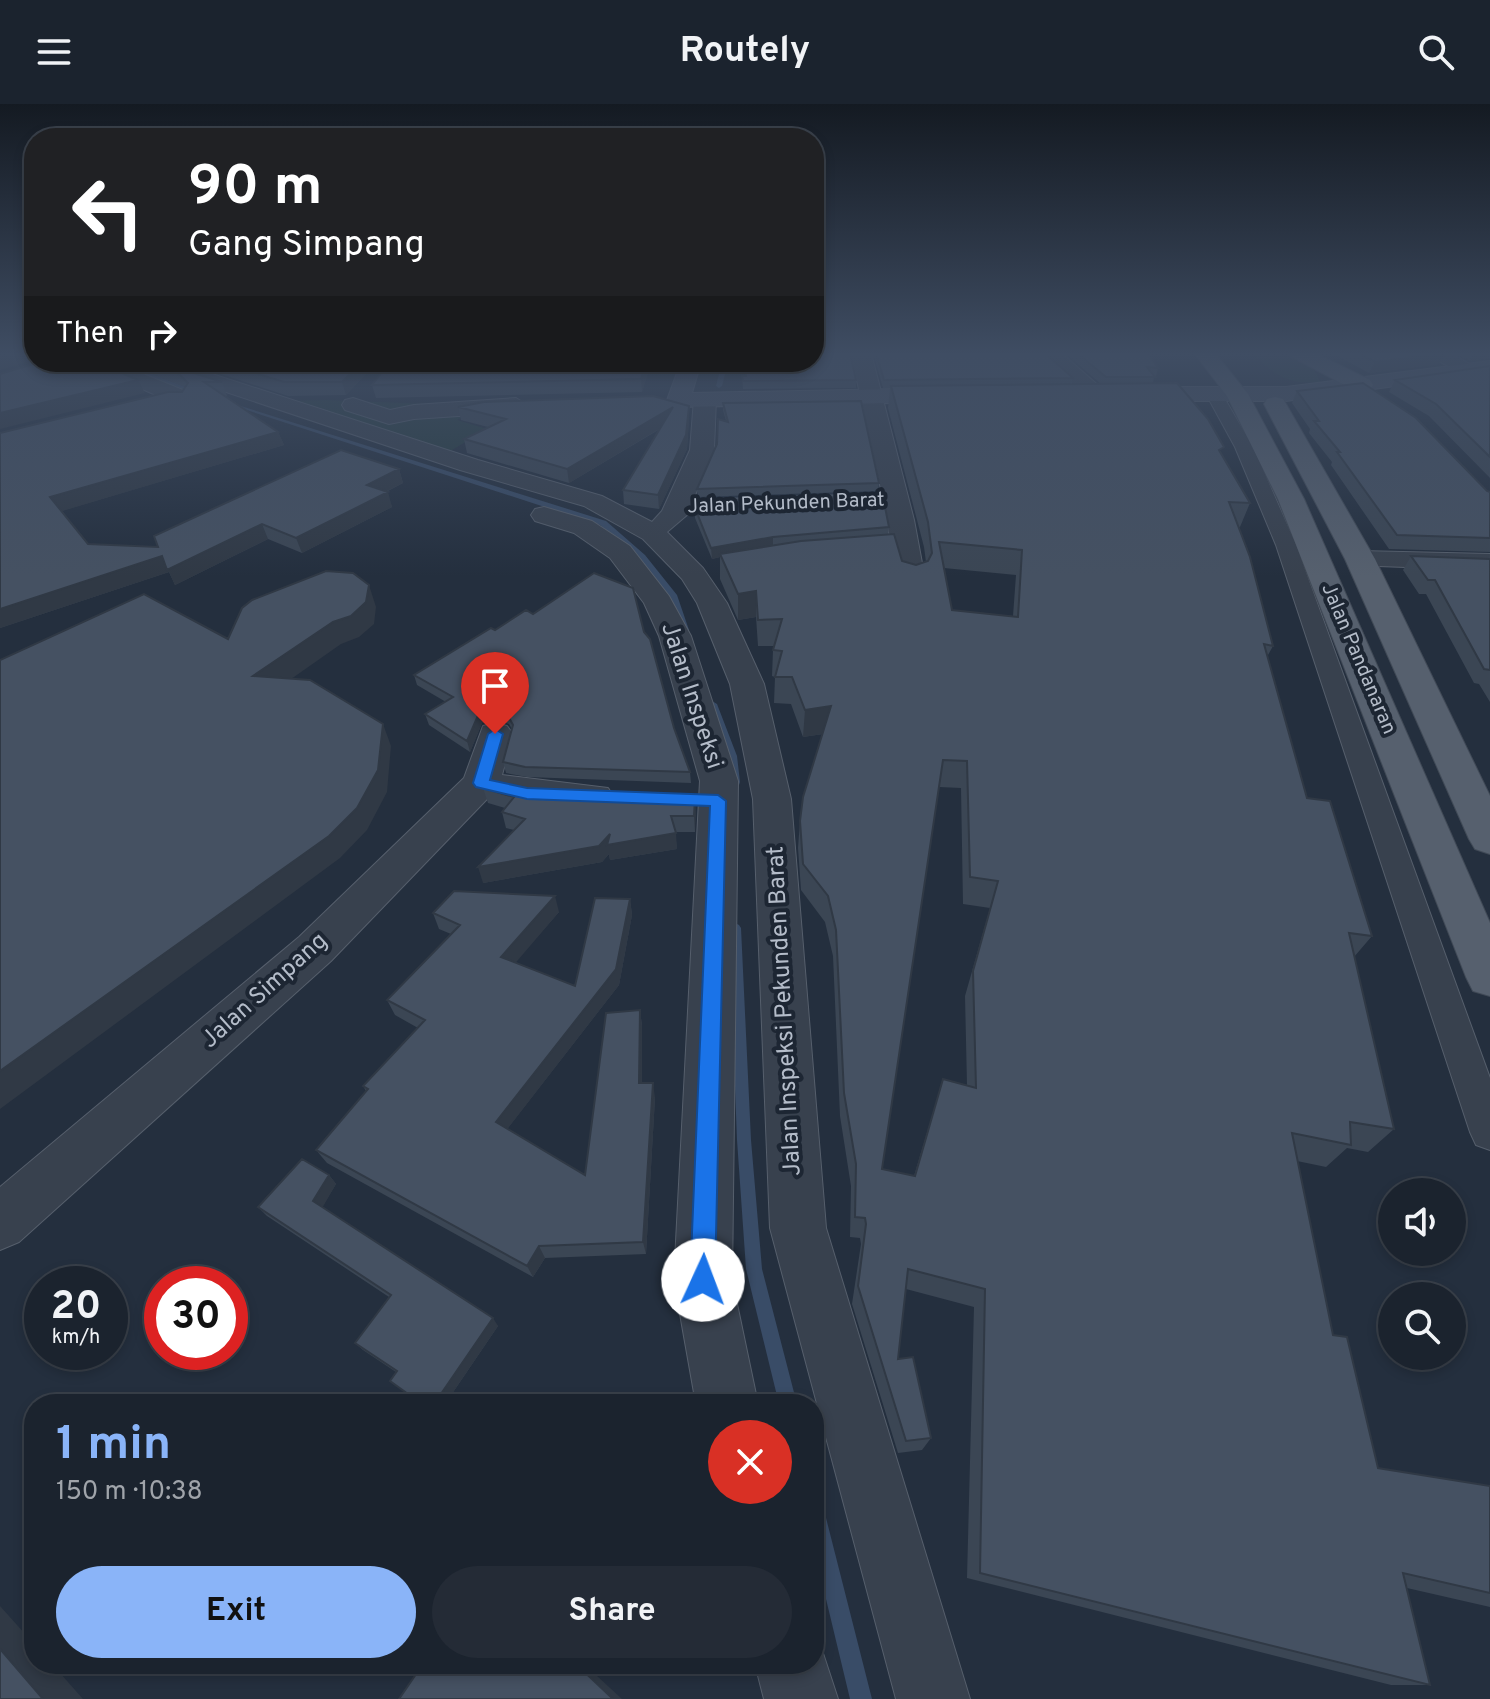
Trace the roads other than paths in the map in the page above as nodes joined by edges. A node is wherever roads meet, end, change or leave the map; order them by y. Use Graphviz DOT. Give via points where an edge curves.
graph roads {
  1 [pos="326,427"];
  2 [pos="366,427"];
  3 [pos="703,427"];
  4 [pos="878,427"];
  5 [pos="1243,427"];
  6 [pos="1259,427"];
  7 [pos="1269,427"];
  8 [pos="345,437"];
  9 [pos="896,501"];
  10 [pos="514,506"];
  11 [pos="665,520"];
  12 [pos="874,547"];
  13 [pos="907,547"];
  14 [pos="1360,559"];
  15 [pos="1490,562"];
  16 [pos="911,579"];
  17 [pos="495,734"];
  18 [pos="481,783"];
  19 [pos="633,799"];
  20 [pos="735,800"];
  21 [pos="1488,829"];
  22 [pos="1490,977"];
  23 [pos="1490,1132"];
  24 [pos="0,1223"];
  25 [pos="725,1394"];
  26 [pos="795,1674"];
  27 [pos="801,1699"];
  28 [pos="933,1699"];
  1 -- 8 [label="street, Jalan Inspeksi Pekunden Barat"];
  2 -- 8 [label="street"];
  3 -- 11 [label="street, Jalan Pekunden Barat" via="702,450"];
  4 -- 9 [label="street, Jalan Pekunden Barat"];
  5 -- 23 [label="street" via="1244,447 1286,545"];
  6 -- 22 [label="main road, Jalan Pandanaran"];
  7 -- 14 [label="main road, Jalan Pandanaran"];
  8 -- 11 [label="street, Jalan Inspeksi Pekunden Barat" via="457,472"];
  9 -- 11 [label="street, Jalan Pekunden Barat"];
  9 -- 13 [label="street, Jalan Pekunden Barat"];
  10 -- 20 [label="street, Jalan Inspeksi" via="583,527 620,552 658,602 675,636 719,781"];
  11 -- 20 [label="street, Jalan Inspeksi Pekunden Barat" via="706,570 712,603 747,684"];
  12 -- 13 [label="street, Jalan Pekunden Barat"];
  13 -- 16 [label="street, Jalan Pekunden Barat"];
  14 -- 15 [label="street"];
  14 -- 21 [label="main road, Jalan Pandanaran"];
  17 -- 18 [label="street, Jalan Simpang"];
  18 -- 19 [label="street" via="527,793"];
  18 -- 24 [label="street, Jalan Simpang" via="315,949"];
  20 -- 25 [label="street, Jalan Inspeksi" via="703,1280"];
  20 -- 28 [label="street, Jalan Inspeksi Pekunden Barat" via="798,1228"];
  26 -- 27 [label="street"];
}
